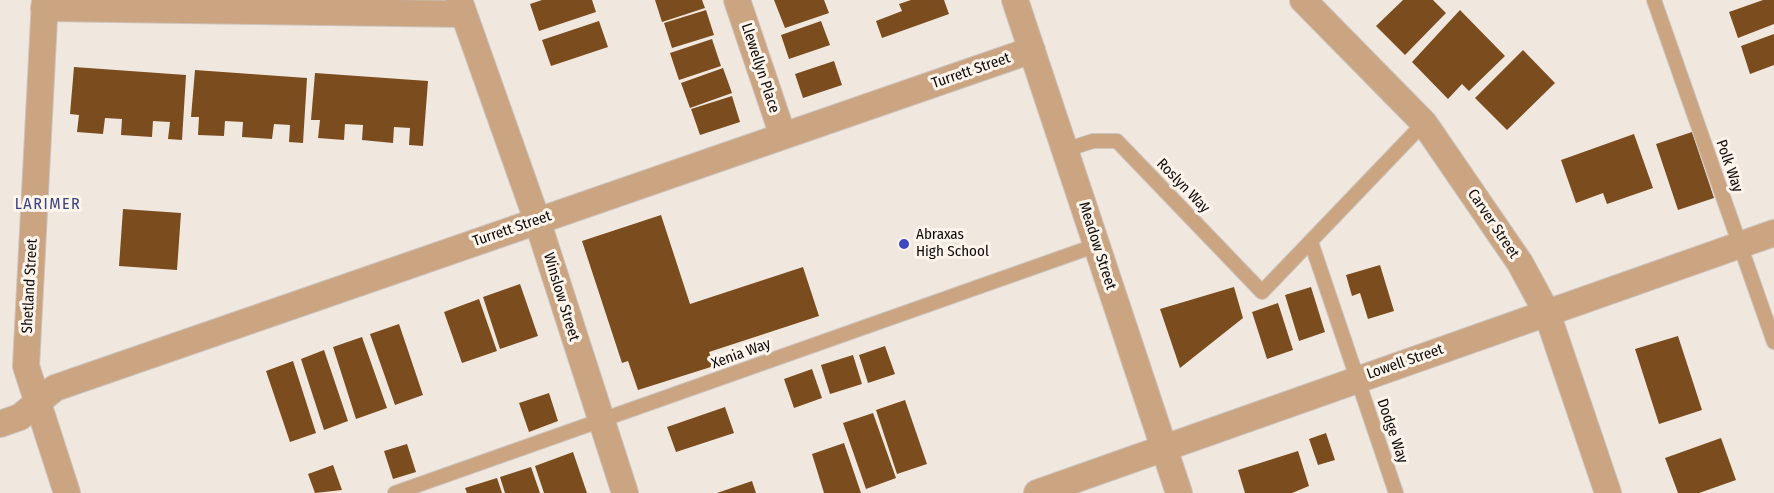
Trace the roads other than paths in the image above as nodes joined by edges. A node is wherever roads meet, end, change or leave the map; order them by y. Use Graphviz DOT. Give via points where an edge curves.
graph roads {
  1 [pos="737,0"];
  2 [pos="1015,0"];
  3 [pos="1303,0"];
  4 [pos="1654,0"];
  5 [pos="44,4"];
  6 [pos="461,7"];
  7 [pos="1032,50"];
  8 [pos="1424,123"];
  9 [pos="783,136"];
  10 [pos="1065,150"];
  11 [pos="537,220"];
  12 [pos="1774,234"];
  13 [pos="1311,242"];
  14 [pos="1097,245"];
  15 [pos="1740,245"];
  16 [pos="1547,313"];
  17 [pos="1774,342"];
  18 [pos="1357,379"];
  19 [pos="37,403"];
  20 [pos="600,422"];
  21 [pos="0,424"];
  22 [pos="1163,449"];
  23 [pos="67,493"];
  24 [pos="395,493"];
  25 [pos="625,493"];
  26 [pos="1037,493"];
  27 [pos="1179,493"];
  28 [pos="1396,493"];
  29 [pos="1608,493"];
  1 -- 9 [label="street, Llewellyn Place"];
  2 -- 7 [label="street, Meadow Street"];
  3 -- 8 [label="street, Carver Street"];
  4 -- 15 [label="lane, Polk Way"];
  5 -- 6 [label="street"];
  5 -- 19 [label="street, Shetland Street" via="26,366"];
  6 -- 11 [label="street, Winslow Street"];
  7 -- 9 [label="street, Turrett Street"];
  7 -- 10 [label="street, Meadow Street"];
  8 -- 13 [label="lane"];
  8 -- 16 [label="street, Carver Street" via="1520,263"];
  9 -- 11 [label="street, Turrett Street"];
  10 -- 13 [label="lane, Roslyn Way" via="1093,141 1117,141 1262,292"];
  10 -- 14 [label="street, Meadow Street"];
  11 -- 19 [label="street, Turrett Street" via="55,388"];
  11 -- 20 [label="street, Winslow Street"];
  12 -- 15 [label="street, Lowell Street"];
  13 -- 18 [label="lane, Dodge Way"];
  14 -- 20 [label="lane, Xenia Way"];
  14 -- 22 [label="street, Meadow Street"];
  15 -- 16 [label="street, Lowell Street"];
  15 -- 17 [label="lane, Polk Way"];
  16 -- 18 [label="street, Lowell Street"];
  16 -- 29 [label="street, Carver Street"];
  18 -- 22 [label="street, Lowell Street"];
  18 -- 28 [label="lane, Dodge Way"];
  19 -- 21 [label="street, Turrett Street" via="20,417"];
  19 -- 23 [label="street, Shetland Street"];
  20 -- 24 [label="lane, Xenia Way"];
  20 -- 25 [label="street, Winslow Street"];
  22 -- 26 [label="street, Lowell Street"];
  22 -- 27 [label="street, Meadow Street"];
}
